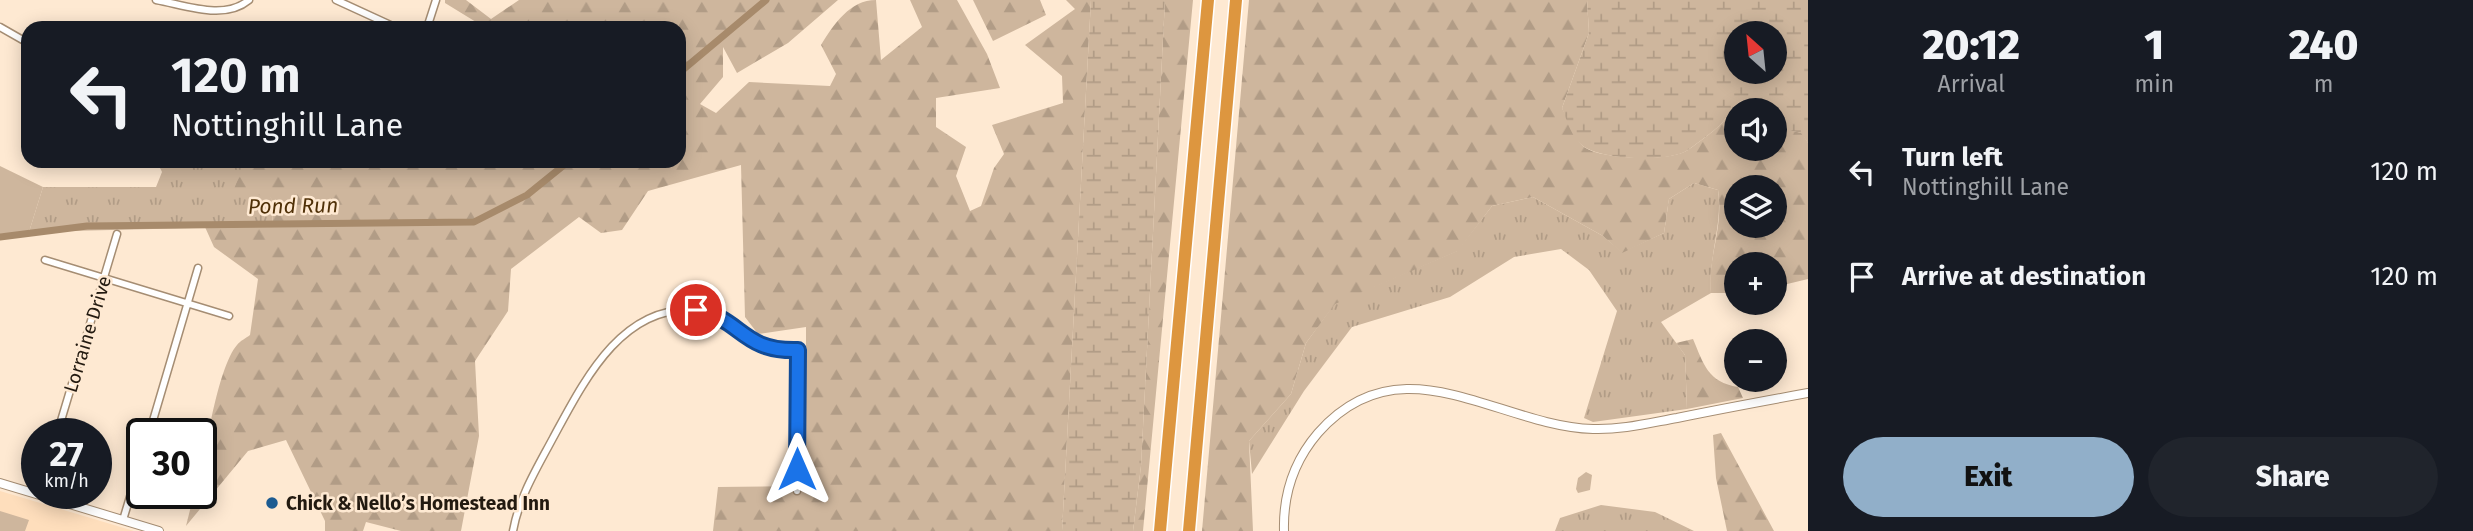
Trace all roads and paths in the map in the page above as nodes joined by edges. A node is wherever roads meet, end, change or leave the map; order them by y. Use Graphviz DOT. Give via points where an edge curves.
graph roads {
  1 [pos="156,0"];
  2 [pos="249,0"];
  3 [pos="336,0"];
  4 [pos="436,0"];
  5 [pos="1208,0"];
  6 [pos="1236,0"];
  7 [pos="382,21"];
  8 [pos="429,21"];
  9 [pos="0,27"];
  10 [pos="21,39"];
  11 [pos="117,234"];
  12 [pos="45,260"];
  13 [pos="198,268"];
  14 [pos="104,278"];
  15 [pos="187,303"];
  16 [pos="229,316"];
  17 [pos="1808,393"];
  18 [pos="62,418"];
  19 [pos="154,418"];
  20 [pos="0,483"];
  21 [pos="21,489"];
  22 [pos="797,491"];
  23 [pos="87,509"];
  24 [pos="126,509"];
  25 [pos="123,520"];
  26 [pos="159,531"];
  27 [pos="513,531"];
  28 [pos="1160,531"];
  29 [pos="1189,531"];
  30 [pos="1284,531"];
  1 -- 2 [label="street" via="219,11"];
  3 -- 7 [label="street"];
  4 -- 8 [label="street"];
  5 -- 28 [label="highway"];
  6 -- 29 [label="highway"];
  9 -- 10 [label="street"];
  11 -- 14 [label="street, Lorraine Drive"];
  12 -- 14 [label="street"];
  13 -- 15 [label="street"];
  14 -- 15 [label="street"];
  14 -- 18 [label="street, Lorraine Drive"];
  15 -- 16 [label="street"];
  15 -- 19 [label="street"];
  17 -- 30 [label="street" via="1623,428 1591,429 1559,425 1447,391 1388,392 1347,408 1312,440 1288,488"];
  20 -- 21 [label="street"];
  22 -- 27 [label="street" via="798,350 760,346 717,316 686,310 634,328 602,356 531,479"];
  23 -- 25 [label="street"];
  24 -- 25 [label="street"];
  25 -- 26 [label="street"];
}
